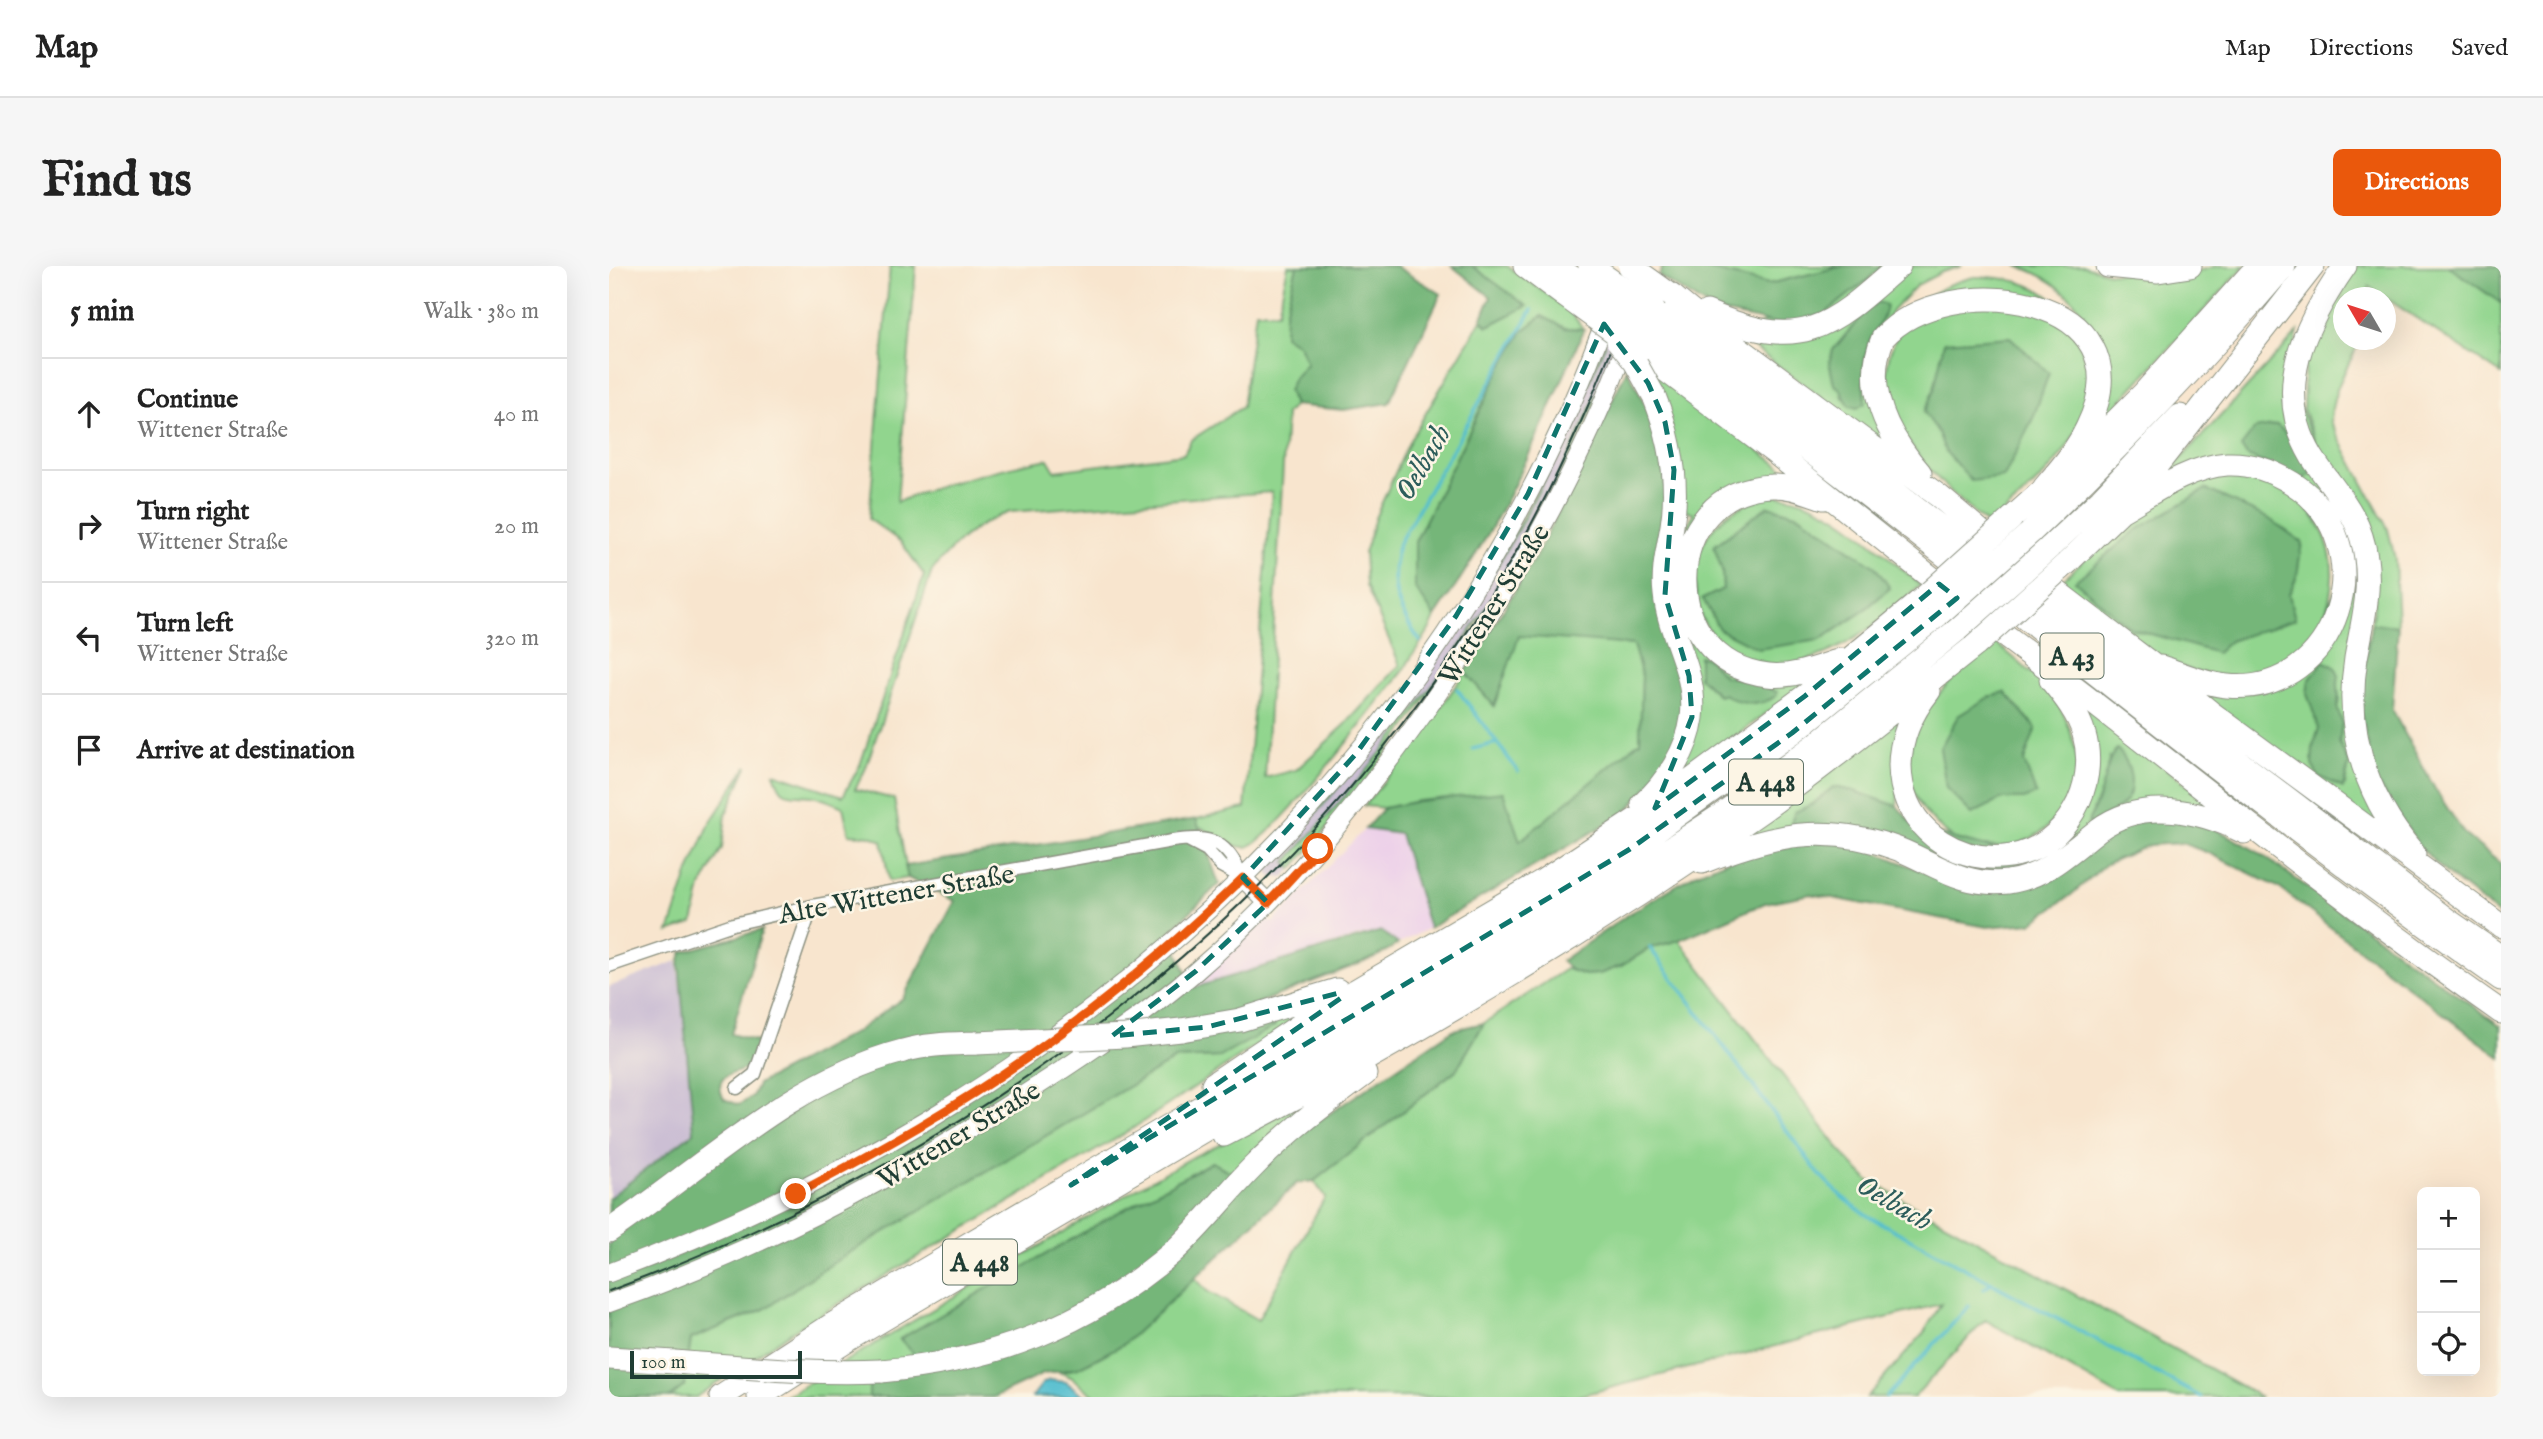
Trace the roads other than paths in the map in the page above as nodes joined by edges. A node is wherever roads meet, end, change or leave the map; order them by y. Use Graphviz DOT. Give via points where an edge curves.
graph roads {
  1 [pos="1525,266"];
  2 [pos="1555,266"];
  3 [pos="1624,266"];
  4 [pos="1630,266"];
  5 [pos="1654,266"];
  6 [pos="1899,266"];
  7 [pos="2108,266"];
  8 [pos="2190,266"];
  9 [pos="2258,266"];
  10 [pos="2284,266"];
  11 [pos="2313,266"];
  12 [pos="2344,266"];
  13 [pos="1577,281"];
  14 [pos="1914,293"];
  15 [pos="2060,294"];
  16 [pos="1677,299"];
  17 [pos="2279,307"];
  18 [pos="1608,327"];
  19 [pos="1646,330"];
  20 [pos="2044,488"];
  21 [pos="1940,497"];
  22 [pos="1839,503"];
  23 [pos="2122,511"];
  24 [pos="1976,645"];
  25 [pos="2031,654"];
  26 [pos="1851,657"];
  27 [pos="2150,663"];
  28 [pos="1591,850"];
  29 [pos="2281,851"];
  30 [pos="2434,877"];
  31 [pos="1243,878"];
  32 [pos="1640,894"];
  33 [pos="1268,903"];
  34 [pos="812,906"];
  35 [pos="1558,909"];
  36 [pos="2501,926"];
  37 [pos="2501,957"];
  38 [pos="609,966"];
  39 [pos="1395,967"];
  40 [pos="2501,979"];
  41 [pos="1417,1006"];
  42 [pos="2501,1012"];
  43 [pos="737,1088"];
  44 [pos="1071,1185"];
  45 [pos="609,1231"];
  46 [pos="609,1273"];
  47 [pos="609,1303"];
  48 [pos="609,1358"];
  49 [pos="720,1397"];
  50 [pos="759,1397"];
  1 -- 13 [label="highway"];
  2 -- 13 [label="highway, A 43"];
  3 -- 31 [label="main road, Wittener Straße" via="1564,422 1486,569 1384,718 1329,786"];
  4 -- 16 [label="highway, bridge"];
  5 -- 33 [label="main road, Wittener Straße" via="1598,415 1514,576 1377,778"];
  6 -- 16 [label="highway" via="1857,304 1809,330 1759,331"];
  7 -- 8 [label="highway" via="2158,271"];
  9 -- 20 [label="highway" via="2143,394"];
  10 -- 35 [label="highway, A 448, bridge" via="2133,433 1938,615 1781,741 1630,849"];
  11 -- 17 [label="highway, A 448"];
  12 -- 30 [label="highway" via="2306,330 2293,376 2295,407 2308,448 2348,506 2364,543 2367,591 2352,694 2358,754 2382,810"];
  13 -- 18 [label="highway, bridge"];
  13 -- 19 [label="highway, A 43, bridge"];
  14 -- 21 [label="highway" via="1885,334 1876,380 1885,423"];
  15 -- 20 [label="highway" via="2095,347 2099,384 2088,426"];
  16 -- 21 [label="highway"];
  17 -- 23 [label="highway"];
  17 -- 35 [label="highway, A 448, bridge" via="2101,499 1957,630 1815,746 1721,815"];
  18 -- 19 [label="highway, bridge"];
  18 -- 28 [label="highway, bridge" via="1635,362 1665,422 1675,499 1665,561 1665,595 1689,676 1692,717 1684,746 1664,780"];
  19 -- 22 [label="highway"];
  19 -- 37 [label="highway, A 43" via="1963,545 2328,830"];
  19 -- 40 [label="highway, A 43" via="1851,483 2228,778"];
  20 -- 26 [label="highway, bridge"];
  21 -- 27 [label="highway"];
  22 -- 25 [label="highway"];
  22 -- 26 [label="highway" via="1775,486 1726,501 1694,537 1683,584 1687,606 1705,641 1735,665 1769,676 1811,670"];
  23 -- 24 [label="highway, bridge"];
  23 -- 27 [label="highway" via="2193,472 2244,465 2282,477 2316,502 2337,533 2342,555 2344,581 2333,624 2321,645 2281,677 2264,684 2228,686"];
  24 -- 25 [label="highway" via="1918,705 1904,737 1899,768 1905,798 1918,822 1949,847 1973,855 2013,856 2042,844 2069,820 2085,787 2084,733 2073,709"];
  24 -- 32 [label="highway" via="1785,794"];
  25 -- 29 [label="highway"];
  26 -- 28 [label="highway" via="1774,720"];
  27 -- 30 [label="highway"];
  28 -- 35 [label="highway"];
  29 -- 32 [label="highway" via="2203,815 2173,809 2148,811 2101,828 2037,874 2007,882 1950,875 1899,849 1861,838 1793,834 1713,858"];
  29 -- 42 [label="highway"];
  30 -- 36 [label="highway"];
  31 -- 33 [label="main road"];
  31 -- 34 [label="street, Alte Wittener Straße" via="1233,855 1216,842 1188,840"];
  31 -- 46 [label="main road, Wittener Straße" via="1087,1014 937,1116 796,1194"];
  32 -- 35 [label="highway"];
  33 -- 47 [label="main road, Wittener Straße" via="1149,1009 949,1142 792,1227"];
  34 -- 38 [label="street, Alte Wittener Straße" via="733,924"];
  34 -- 43 [label="street" via="755,1074"];
  35 -- 39 [label="highway"];
  35 -- 41 [label="highway"];
  35 -- 41 [label="highway, A 448"];
  39 -- 44 [label="highway" via="1321,1012"];
  39 -- 45 [label="highway, bridge" via="1240,1020 1125,1036 932,1045 903,1051 808,1090"];
  41 -- 44 [label="highway, A 448"];
  41 -- 48 [label="highway, bridge" via="1174,1251 1100,1304 1017,1345 972,1358 838,1373"];
  41 -- 50 [label="highway, A 448" via="1315,1088 1217,1138 1148,1163"];
  44 -- 49 [label="highway, A 448" via="830,1326"];
}
